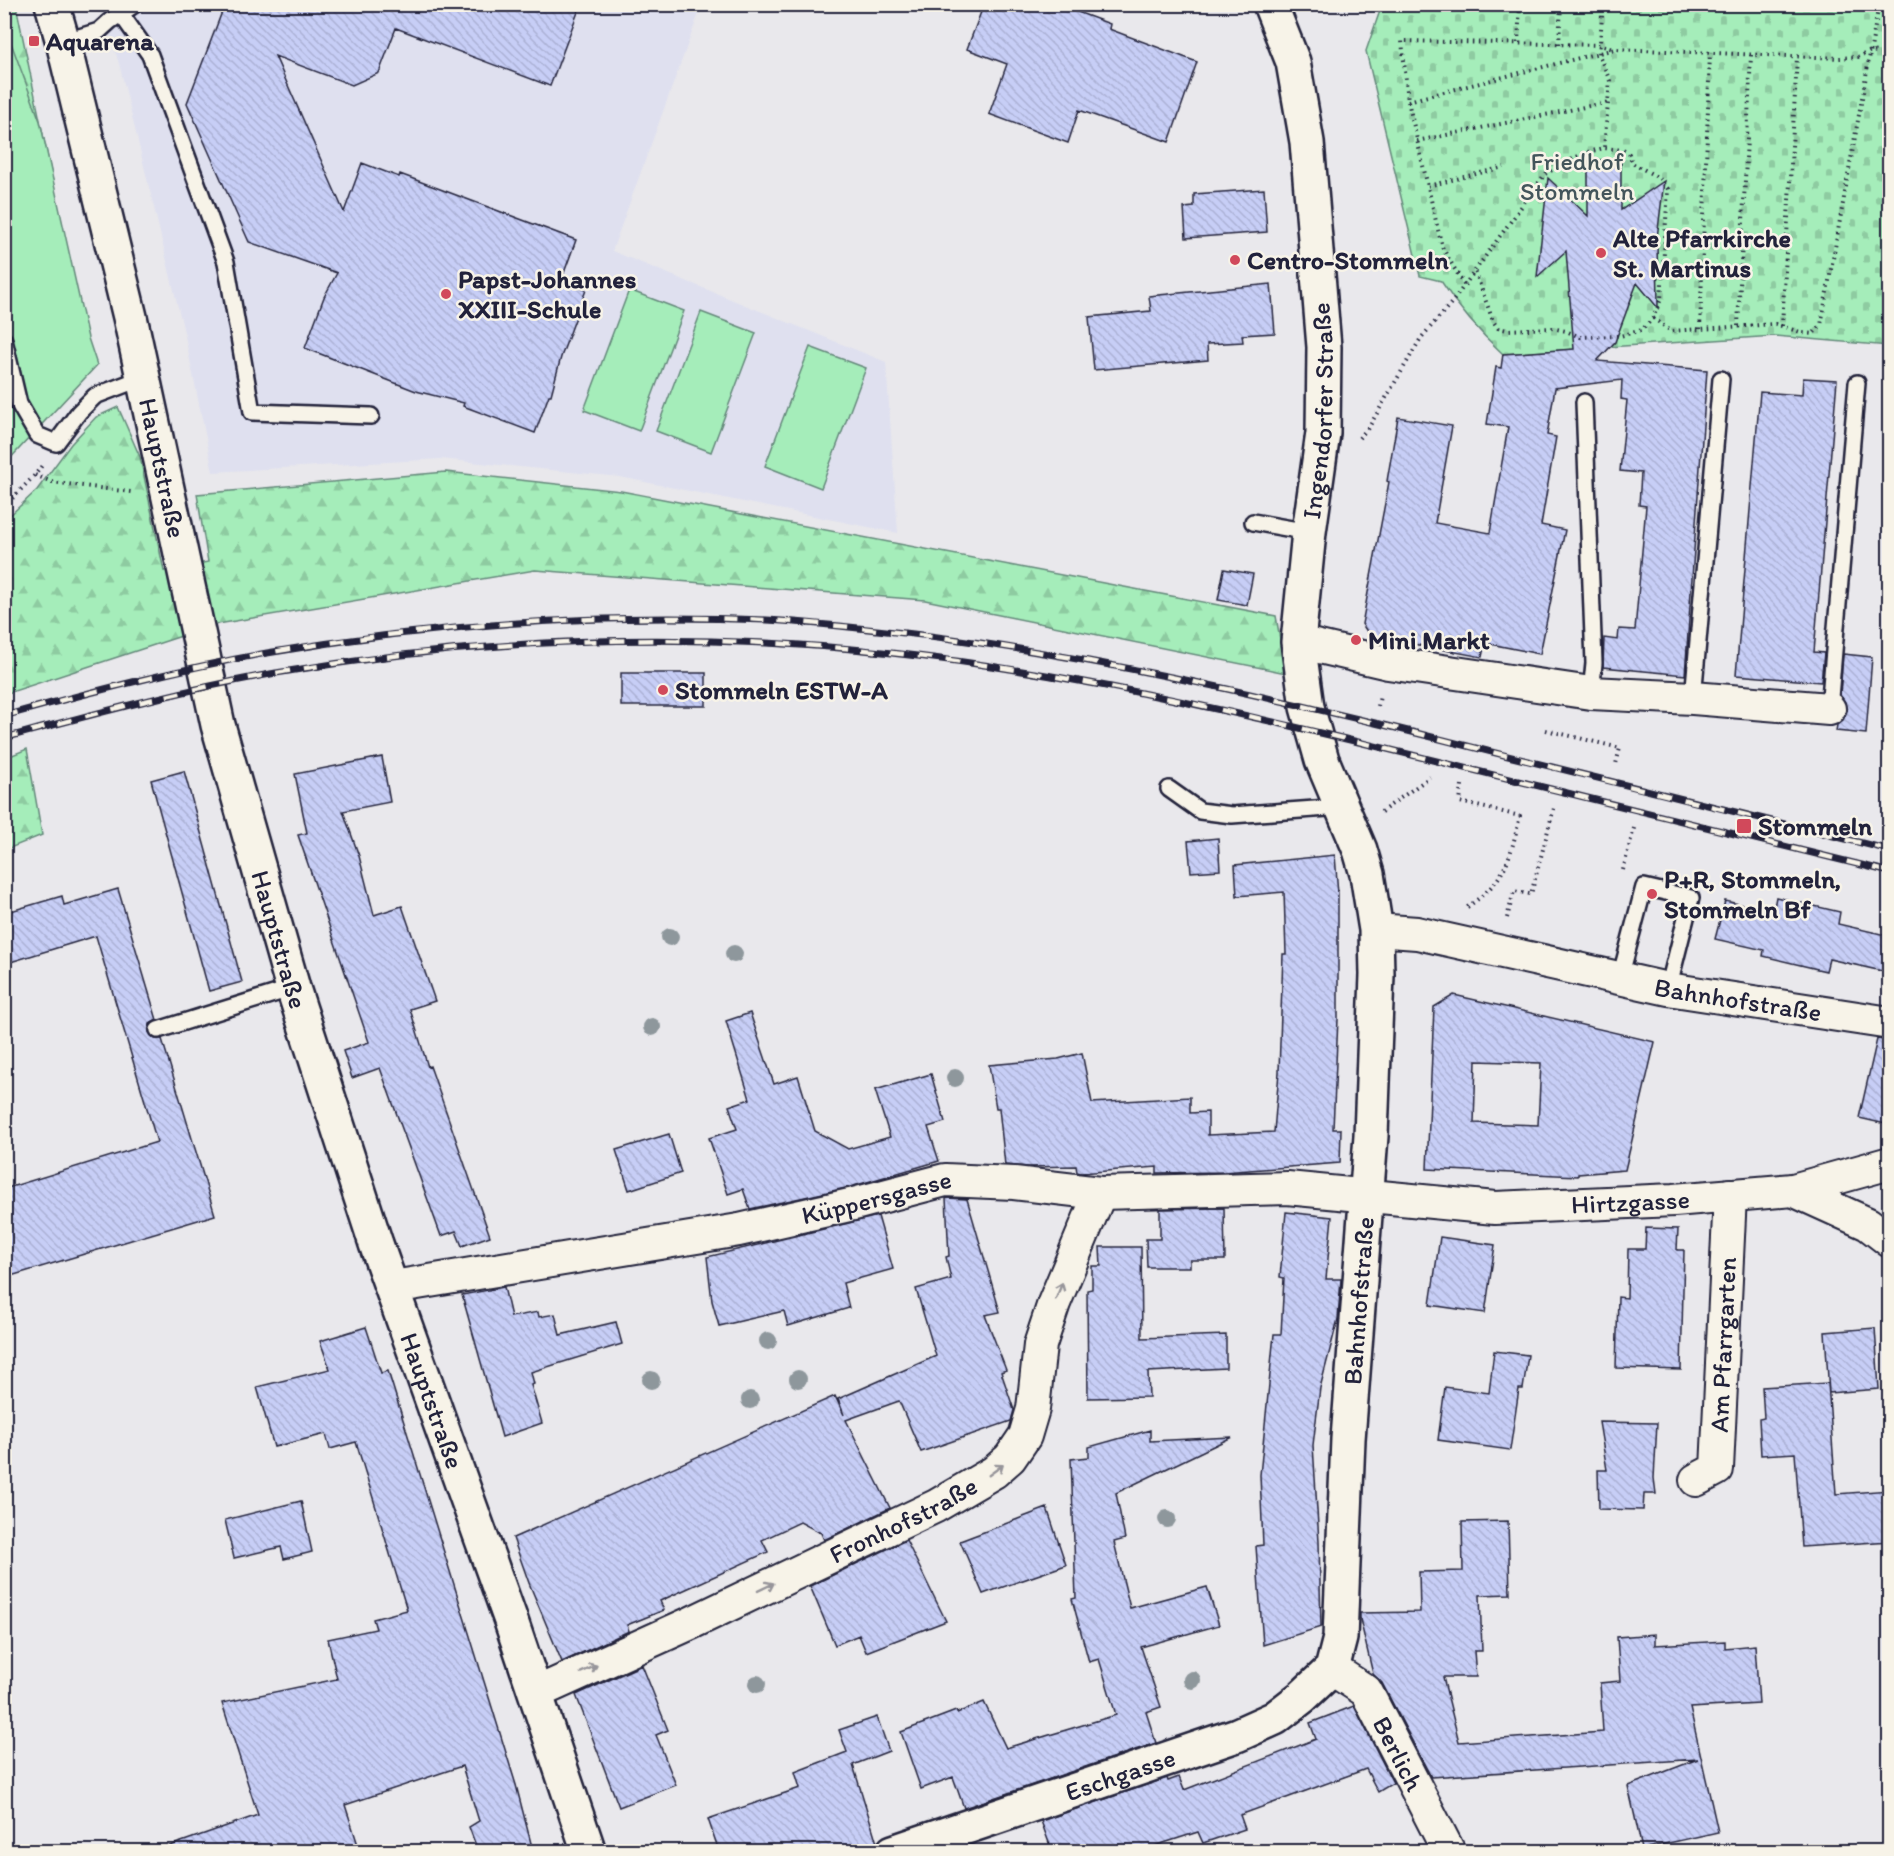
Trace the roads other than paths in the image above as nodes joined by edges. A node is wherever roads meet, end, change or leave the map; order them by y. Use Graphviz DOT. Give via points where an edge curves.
graph roads {
  1 [pos="52,4"];
  2 [pos="135,4"];
  3 [pos="1270,4"];
  4 [pos="121,14"];
  5 [pos="63,42"];
  6 [pos="4,340"];
  7 [pos="142,378"];
  8 [pos="1721,379"];
  9 [pos="1857,383"];
  10 [pos="1584,402"];
  11 [pos="371,416"];
  12 [pos="1253,522"];
  13 [pos="1309,532"];
  14 [pos="1298,642"];
  15 [pos="1591,693"];
  16 [pos="1693,698"];
  17 [pos="1829,709"];
  18 [pos="1314,731"];
  19 [pos="1169,789"];
  20 [pos="1342,807"];
  21 [pos="1376,930"];
  22 [pos="1620,978"];
  23 [pos="293,988"];
  24 [pos="1668,989"];
  25 [pos="1890,1023"];
  26 [pos="158,1030"];
  27 [pos="1890,1163"];
  28 [pos="1792,1190"];
  29 [pos="1100,1193"];
  30 [pos="1730,1195"];
  31 [pos="1366,1196"];
  32 [pos="1890,1241"];
  33 [pos="393,1287"];
  34 [pos="1696,1480"];
  35 [pos="1332,1669"];
  36 [pos="536,1693"];
  37 [pos="589,1851"];
  38 [pos="893,1851"];
  39 [pos="1449,1851"];
  1 -- 5 [label="street, Hauptstraße"];
  2 -- 4 [label="lane"];
  3 -- 13 [label="street, Ingendorfer Straße" via="1293,62 1307,142 1324,347 1323,433"];
  4 -- 5 [label="lane" via="99,31"];
  4 -- 11 [label="lane" via="150,55 226,262 252,412"];
  5 -- 7 [label="street, Hauptstraße"];
  6 -- 7 [label="lane" via="19,404 37,435 56,443 95,396"];
  7 -- 23 [label="street, Hauptstraße" via="218,724"];
  8 -- 16 [label="lane"];
  9 -- 17 [label="lane"];
  10 -- 15 [label="lane" via="1594,663"];
  12 -- 13 [label="lane"];
  13 -- 14 [label="street, Ingendorfer Straße"];
  14 -- 15 [label="street" via="1388,663"];
  14 -- 18 [label="street, Ingendorfer Straße" via="1306,706"];
  15 -- 16 [label="street"];
  16 -- 17 [label="street"];
  18 -- 20 [label="street, Bahnhofstraße"];
  19 -- 20 [label="lane" via="1200,811 1221,814"];
  20 -- 21 [label="street, Bahnhofstraße" via="1364,866"];
  21 -- 22 [label="street, Bahnhofstraße" via="1417,933"];
  21 -- 31 [label="street, Bahnhofstraße"];
  22 -- 24 [label="street, Bahnhofstraße"];
  22 -- 24 [label="lane" via="1644,887 1691,898"];
  23 -- 26 [label="lane"];
  23 -- 33 [label="street, Hauptstraße"];
  24 -- 25 [label="street, Bahnhofstraße"];
  27 -- 28 [label="street, Hirtzgasse"];
  28 -- 30 [label="street, Hirtzgasse"];
  28 -- 32 [label="street" via="1868,1224"];
  29 -- 31 [label="street, Küppersgasse" via="1287,1188"];
  29 -- 33 [label="street, Küppersgasse" via="945,1180 739,1230"];
  36 -- 29 [label="street, Fronhofstraße, one-way" via="936,1506 994,1472 1010,1458 1025,1436 1033,1409 1040,1345"];
  30 -- 31 [label="street, Hirtzgasse" via="1495,1208"];
  30 -- 34 [label="street, Am Pfarrgarten" via="1717,1469"];
  31 -- 35 [label="street, Bahnhofstraße" via="1346,1483 1340,1638"];
  33 -- 36 [label="street, Hauptstraße"];
  35 -- 38 [label="street, Eschgasse" via="1275,1718 1237,1735"];
  35 -- 39 [label="street, Berlich" via="1366,1691"];
  36 -- 37 [label="street, Hauptstraße"];
}
